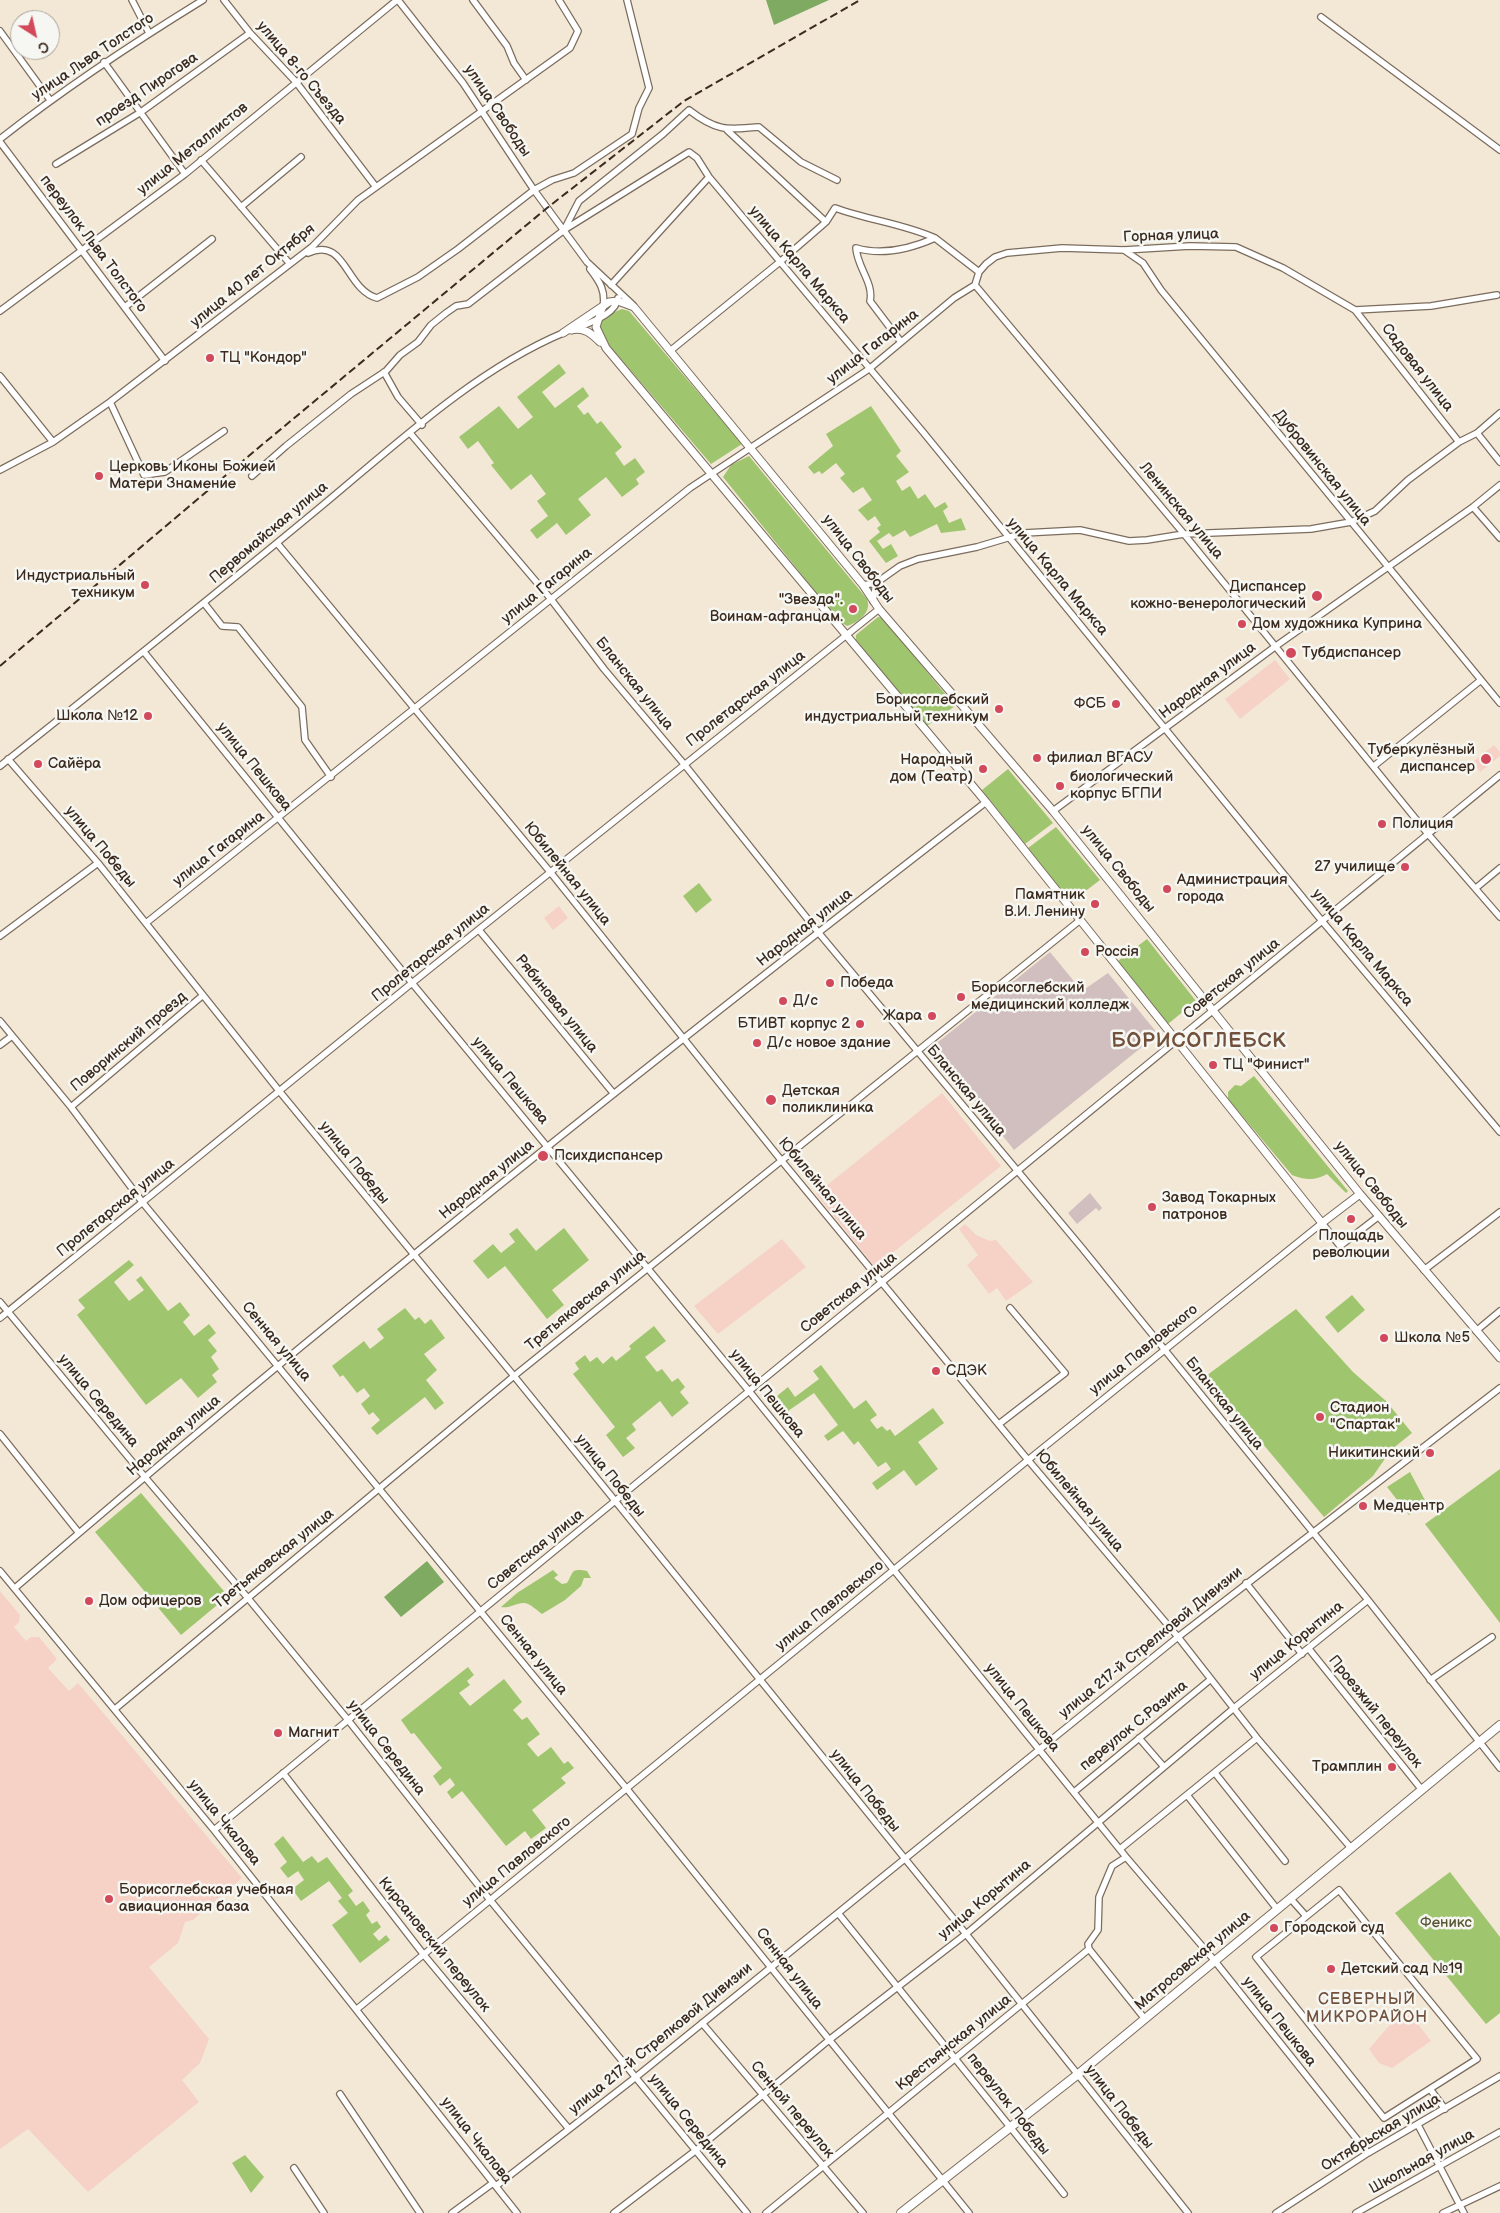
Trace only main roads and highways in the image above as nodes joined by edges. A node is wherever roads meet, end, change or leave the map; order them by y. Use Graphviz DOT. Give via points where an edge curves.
graph roads {
  1 [pos="603,308"];
  2 [pos="606,348"];
  3 [pos="1360,1194"];
  4 [pos="1500,1358"];
  5 [pos="1500,1725"];
  6 [pos="901,2213"];
  1 -- 2 [label="main road" via="598,318 598,333"];
  1 -- 2 [label="main road" via="563,333 588,331"];
  1 -- 3 [label="main road, улица Свободы" via="618,300 634,307 879,609 1053,811"];
  2 -- 3 [label="main road" via="986,802 1322,1223"];
  3 -- 4 [label="main road, улица Свободы"];
  5 -- 6 [label="highway, Матросовская улица" via="1077,2074"];
}
